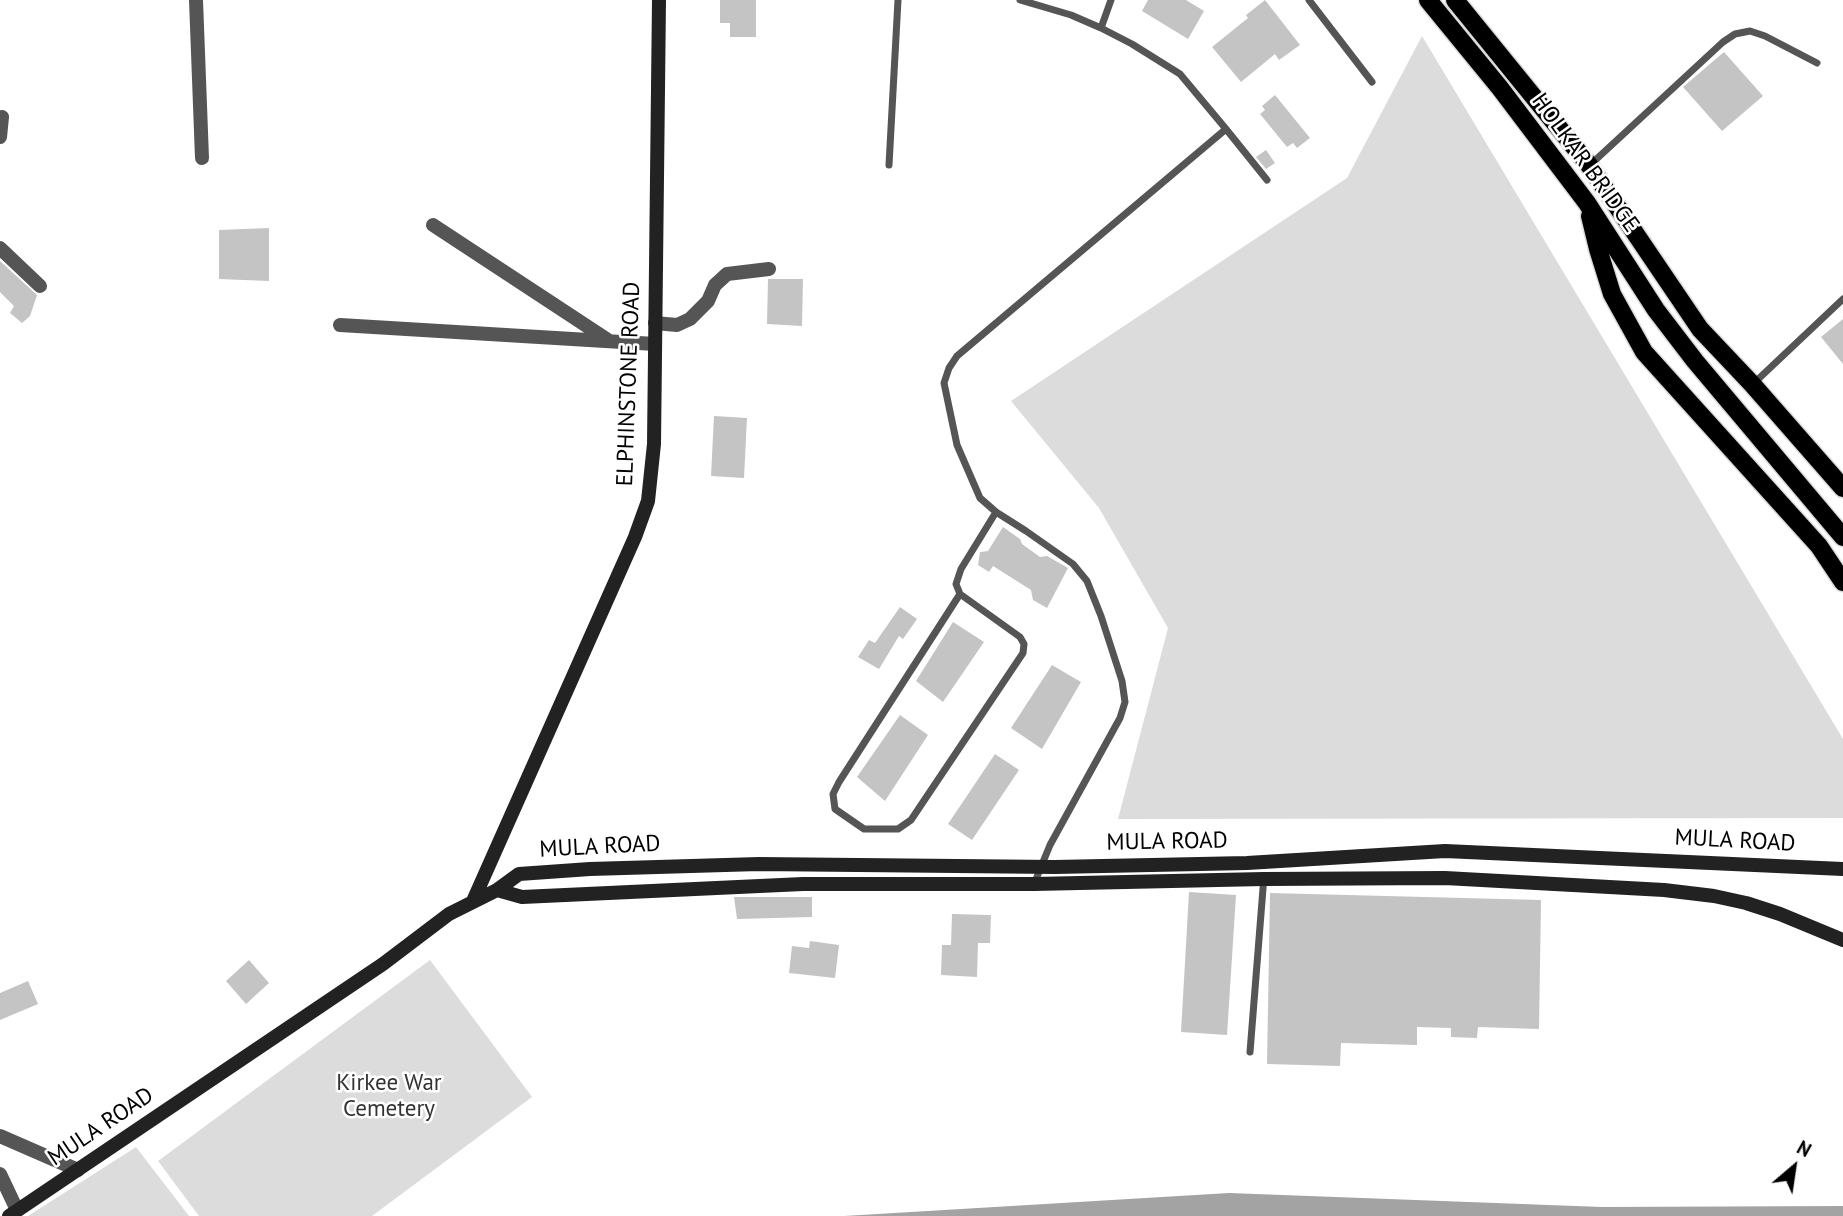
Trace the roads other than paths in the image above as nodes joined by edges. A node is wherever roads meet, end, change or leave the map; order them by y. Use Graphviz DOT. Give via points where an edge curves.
graph roads {
  1 [pos="196,0"];
  2 [pos="659,0"];
  3 [pos="898,0"];
  4 [pos="1020,0"];
  5 [pos="1111,0"];
  6 [pos="1308,0"];
  7 [pos="1428,0"];
  8 [pos="1455,0"];
  9 [pos="1101,27"];
  10 [pos="1817,63"];
  11 [pos="1372,82"];
  12 [pos="2,117"];
  13 [pos="1226,129"];
  14 [pos="0,136"];
  15 [pos="202,158"];
  16 [pos="889,165"];
  17 [pos="1589,165"];
  18 [pos="1267,180"];
  19 [pos="1587,203"];
  20 [pos="433,225"];
  21 [pos="0,248"];
  22 [pos="769,269"];
  23 [pos="40,286"];
  24 [pos="1843,299"];
  25 [pos="655,323"];
  26 [pos="340,325"];
  27 [pos="610,341"];
  28 [pos="655,344"];
  29 [pos="1752,384"];
  30 [pos="1843,488"];
  31 [pos="996,512"];
  32 [pos="1843,537"];
  33 [pos="1843,582"];
  34 [pos="960,594"];
  35 [pos="1404,854"];
  36 [pos="1265,862"];
  37 [pos="715,865"];
  38 [pos="849,865"];
  39 [pos="1041,867"];
  40 [pos="1843,869"];
  41 [pos="1404,878"];
  42 [pos="1264,879"];
  43 [pos="848,884"];
  44 [pos="1034,884"];
  45 [pos="715,888"];
  46 [pos="497,890"];
  47 [pos="473,901"];
  48 [pos="1843,940"];
  49 [pos="1250,1052"];
  50 [pos="0,1136"];
  51 [pos="78,1170"];
  52 [pos="0,1174"];
  53 [pos="13,1213"];
  1 -- 15 [label="street"];
  2 -- 25 [label="main road, ELPHINSTONE ROAD"];
  3 -- 16 [label="lane"];
  4 -- 9 [label="lane"];
  5 -- 9 [label="lane"];
  6 -- 11 [label="lane"];
  7 -- 19 [label="main road, HOLKAR BRIDGE"];
  8 -- 17 [label="main road"];
  9 -- 13 [label="lane" via="1180,74"];
  10 -- 17 [label="lane" via="1765,36 1749,31 1735,34"];
  12 -- 14 [label="street"];
  13 -- 18 [label="lane"];
  13 -- 31 [label="lane" via="948,368 944,383 957,445 980,498"];
  17 -- 29 [label="main road" via="1700,329"];
  19 -- 32 [label="main road, HOLKAR BRIDGE" via="1695,361"];
  19 -- 33 [label="main road" via="1612,295 1644,352 1819,546"];
  20 -- 27 [label="street"];
  21 -- 23 [label="street"];
  22 -- 25 [label="street" via="727,274 690,319 677,325"];
  24 -- 29 [label="lane"];
  25 -- 28 [label="main road, ELPHINSTONE ROAD"];
  26 -- 27 [label="street"];
  27 -- 28 [label="street"];
  28 -- 47 [label="main road, ELPHINSTONE ROAD" via="648,501"];
  29 -- 30 [label="main road"];
  31 -- 34 [label="lane" via="961,569 956,583"];
  31 -- 39 [label="lane" via="1073,564 1087,581 1125,702"];
  34 -- 34 [label="lane" via="1020,637 1023,653 911,820 898,829 864,829 835,809 833,794"];
  35 -- 36 [label="main road, MULA ROAD"];
  35 -- 40 [label="main road, MULA ROAD" via="1445,851"];
  35 -- 41 [label="main road"];
  36 -- 39 [label="main road, MULA ROAD"];
  36 -- 42 [label="lane"];
  37 -- 38 [label="main road, MULA ROAD"];
  37 -- 45 [label="main road"];
  37 -- 46 [label="main road, MULA ROAD" via="519,874"];
  38 -- 39 [label="main road, MULA ROAD"];
  38 -- 43 [label="main road"];
  39 -- 44 [label="lane"];
  41 -- 42 [label="main road, MULA ROAD"];
  41 -- 48 [label="main road, MULA ROAD" via="1714,896 1780,914"];
  42 -- 44 [label="main road, MULA ROAD"];
  42 -- 49 [label="lane"];
  43 -- 44 [label="main road, MULA ROAD"];
  43 -- 45 [label="main road, MULA ROAD"];
  45 -- 46 [label="main road, MULA ROAD" via="522,897"];
  46 -- 47 [label="main road, MULA ROAD"];
  47 -- 51 [label="main road, MULA ROAD"];
  50 -- 51 [label="street"];
  51 -- 53 [label="main road, MULA ROAD"];
  52 -- 53 [label="street"];
}
